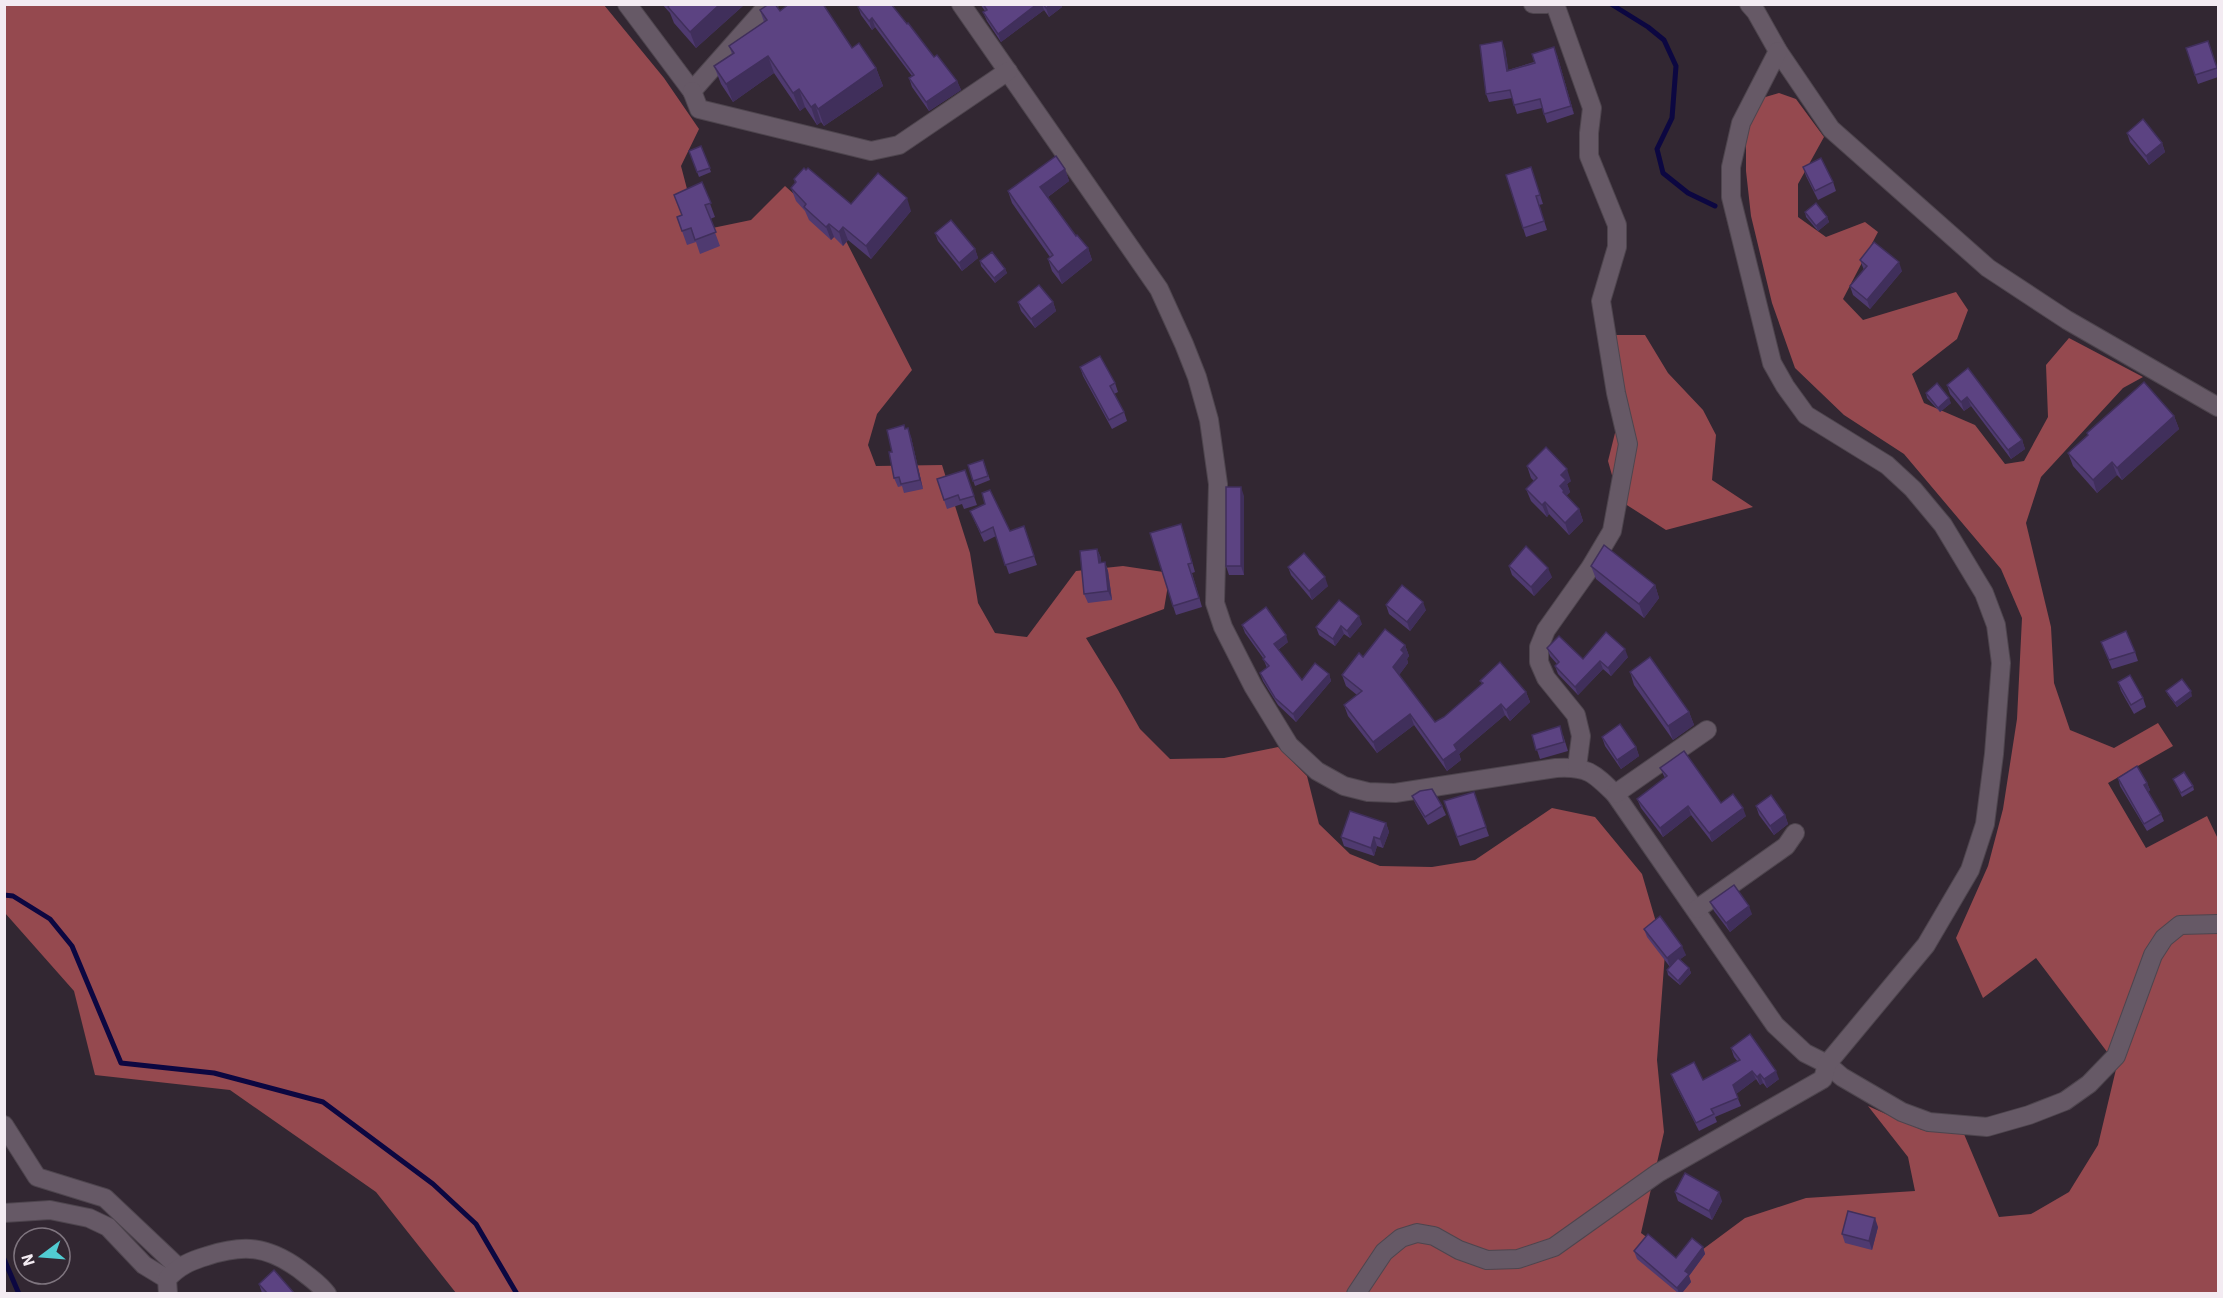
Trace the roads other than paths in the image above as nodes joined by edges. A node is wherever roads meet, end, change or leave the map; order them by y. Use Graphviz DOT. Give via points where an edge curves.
graph roads {
  1 [pos="627,4"];
  2 [pos="769,4"];
  3 [pos="961,4"];
  4 [pos="1533,4"];
  5 [pos="1547,4"];
  6 [pos="1555,4"];
  7 [pos="1749,4"];
  8 [pos="1778,51"];
  9 [pos="1008,71"];
  10 [pos="692,91"];
  11 [pos="2218,407"];
  12 [pos="1707,730"];
  13 [pos="1576,767"];
  14 [pos="1615,794"];
  15 [pos="1795,833"];
  16 [pos="1697,909"];
  17 [pos="2218,924"];
  18 [pos="1827,1064"];
  19 [pos="4,1125"];
  20 [pos="4,1213"];
  21 [pos="171,1280"];
  22 [pos="327,1293"];
  23 [pos="1356,1293"];
  1 -- 10 [label="street"];
  2 -- 10 [label="street"];
  3 -- 9 [label="street"];
  4 -- 5 [label="street"];
  6 -- 13 [label="street" via="1592,108 1589,156 1617,225 1617,247 1601,301 1628,444 1612,531 1539,646 1539,662 1546,678 1576,715 1581,736"];
  7 -- 8 [label="street"];
  8 -- 11 [label="street" via="1831,129 1988,268 2067,320"];
  8 -- 18 [label="street" via="1741,123 1731,167 1731,197 1772,363 1806,415 1887,465 1944,525 1984,593 1996,625 2001,663 1985,824 1971,870 1926,945"];
  9 -- 10 [label="street" via="899,146 871,151 699,109"];
  9 -- 13 [label="street" via="1159,289 1184,344 1209,420 1218,484 1215,603 1222,627 1289,745 1317,771 1344,786 1368,792 1395,793"];
  12 -- 14 [label="street"];
  13 -- 14 [label="street" via="1599,777"];
  14 -- 16 [label="street"];
  15 -- 16 [label="street" via="1786,846"];
  16 -- 18 [label="street" via="1775,1025 1805,1053"];
  17 -- 18 [label="street" via="2180,925 2164,938 2153,955 2116,1056 2089,1084 2065,1101 2029,1115 1987,1127 1929,1122 1902,1113"];
  18 -- 23 [label="street" via="1823,1079 1658,1173 1554,1247 1518,1259 1487,1260 1434,1236 1417,1233 1401,1238 1384,1252"];
  19 -- 21 [label="street" via="37,1177 105,1198"];
  20 -- 21 [label="street" via="50,1210 89,1218 108,1227 144,1266"];
  21 -- 22 [label="street" via="227,1250 260,1249 288,1261"];
}
